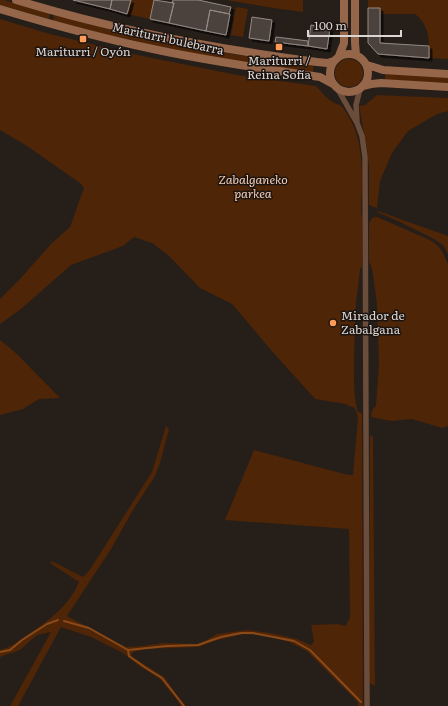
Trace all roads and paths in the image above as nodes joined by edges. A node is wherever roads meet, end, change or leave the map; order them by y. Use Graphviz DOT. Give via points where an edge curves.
graph roads {
  1 [pos="16,0"];
  2 [pos="344,0"];
  3 [pos="355,0"];
  4 [pos="37,3"];
  5 [pos="0,9"];
  6 [pos="356,55"];
  7 [pos="337,59"];
  8 [pos="367,65"];
  9 [pos="448,74"];
  10 [pos="335,86"];
  11 [pos="448,87"];
  12 [pos="362,88"];
  13 [pos="357,123"];
  14 [pos="366,706"];
  1 -- 4 [label="main road, Mariturri bulebarra"];
  2 -- 7 [label="main road" via="344,43"];
  3 -- 6 [label="main road"];
  4 -- 7 [label="main road, Mariturri bulebarra" via="97,22 155,36 317,62 327,63"];
  5 -- 10 [label="main road, Mariturri bulebarra" via="83,33 153,49 320,77"];
  6 -- 7 [label="main road" via="345,54"];
  6 -- 8 [label="main road"];
  7 -- 10 [label="main road" via="330,72 330,78"];
  8 -- 9 [label="main road" via="383,70"];
  8 -- 12 [label="main road" via="367,82"];
  10 -- 12 [label="main road" via="348,92"];
  10 -- 13 [label="street"];
  11 -- 12 [label="main road" via="381,83"];
  12 -- 13 [label="street" via="356,106"];
  13 -- 14 [label="street" via="365,157"];
}
